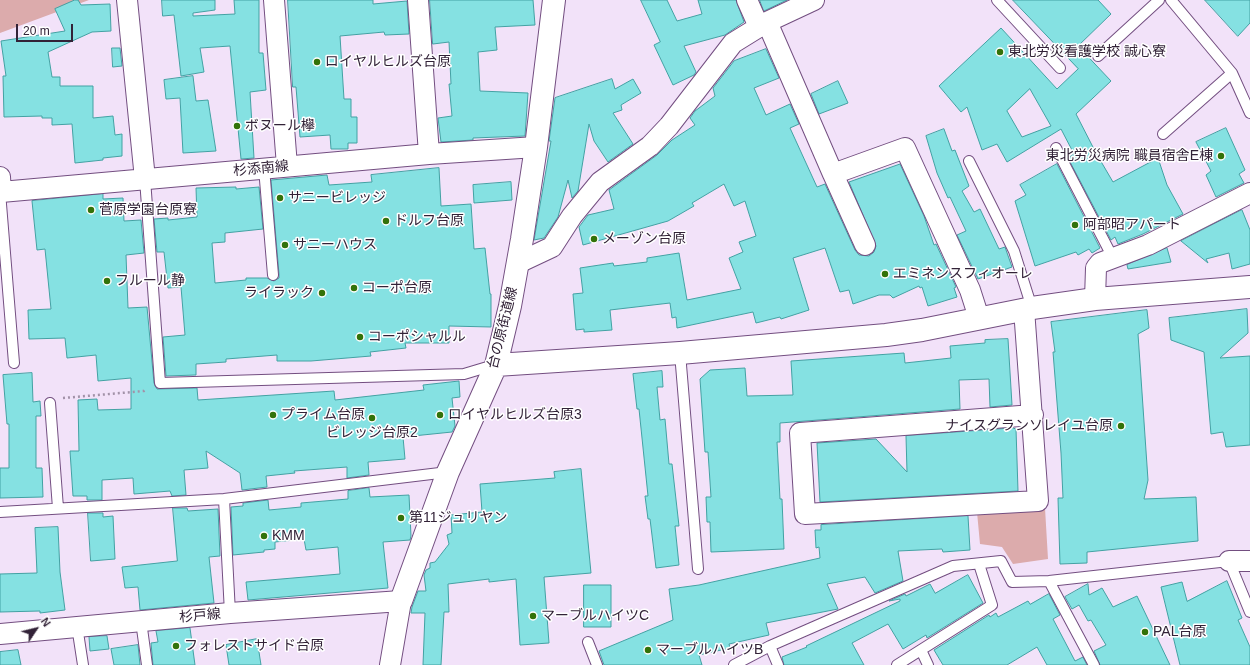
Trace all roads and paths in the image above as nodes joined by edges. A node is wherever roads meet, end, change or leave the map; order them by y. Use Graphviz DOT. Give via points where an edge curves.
graph roads {
  1 [pos="127,0"];
  2 [pos="274,0"];
  3 [pos="418,0"];
  4 [pos="554,0"];
  5 [pos="747,0"];
  6 [pos="814,0"];
  7 [pos="998,0"];
  8 [pos="1158,0"];
  9 [pos="1170,0"];
  10 [pos="763,25"];
  11 [pos="1098,56"];
  12 [pos="1060,68"];
  13 [pos="1232,73"];
  14 [pos="1250,114"];
  15 [pos="1162,134"];
  16 [pos="536,147"];
  17 [pos="1056,148"];
  18 [pos="429,154"];
  19 [pos="969,160"];
  20 [pos="287,166"];
  21 [pos="264,168"];
  22 [pos="833,174"];
  23 [pos="145,179"];
  24 [pos="0,187"];
  25 [pos="1250,193"];
  26 [pos="866,245"];
  27 [pos="1113,258"];
  28 [pos="518,263"];
  29 [pos="273,275"];
  30 [pos="1250,287"];
  31 [pos="1095,299"];
  32 [pos="1028,308"];
  33 [pos="979,318"];
  34 [pos="680,353"];
  35 [pos="14,363"];
  36 [pos="496,365"];
  37 [pos="160,383"];
  38 [pos="50,403"];
  39 [pos="1033,415"];
  40 [pos="448,472"];
  41 [pos="224,499"];
  42 [pos="58,508"];
  43 [pos="0,512"];
  44 [pos="1250,560"];
  45 [pos="1229,561"];
  46 [pos="979,564"];
  47 [pos="698,569"];
  48 [pos="1049,581"];
  49 [pos="401,600"];
  50 [pos="1250,612"];
  51 [pos="230,613"];
  52 [pos="141,621"];
  53 [pos="77,626"];
  54 [pos="0,634"];
  55 [pos="588,642"];
  56 [pos="770,646"];
  57 [pos="921,650"];
  58 [pos="84,665"];
  59 [pos="147,665"];
  60 [pos="390,665"];
  61 [pos="597,665"];
  62 [pos="734,665"];
  63 [pos="778,665"];
  64 [pos="897,665"];
  65 [pos="928,665"];
  66 [pos="1094,665"];
  1 -- 23 [label="street"];
  2 -- 20 [label="street"];
  3 -- 18 [label="street"];
  4 -- 16 [label="street, 台の原街道線"];
  5 -- 10 [label="street"];
  6 -- 10 [label="street"];
  7 -- 12 [label="lane"];
  8 -- 11 [label="lane"];
  9 -- 13 [label="lane"];
  10 -- 22 [label="street"];
  10 -- 28 [label="street" via="733,43 669,126 650,146 600,182 552,246"];
  13 -- 14 [label="lane"];
  13 -- 15 [label="lane"];
  16 -- 18 [label="street, 杉添南線"];
  16 -- 28 [label="street, 台の原街道線"];
  17 -- 27 [label="lane"];
  18 -- 20 [label="street, 杉添南線"];
  19 -- 32 [label="lane" via="1014,250"];
  20 -- 21 [label="street, 杉添南線"];
  21 -- 23 [label="street, 杉添南線"];
  21 -- 29 [label="lane"];
  22 -- 26 [label="street"];
  22 -- 33 [label="street" via="905,148 970,290"];
  23 -- 24 [label="street, 杉添南線"];
  23 -- 37 [label="lane"];
  24 -- 35 [label="lane"];
  25 -- 27 [label="street" via="1148,244"];
  27 -- 31 [label="street" via="1100,263 1096,268"];
  28 -- 36 [label="street, 台の原街道線"];
  30 -- 31 [label="street"];
  31 -- 32 [label="street"];
  32 -- 33 [label="street"];
  32 -- 39 [label="street"];
  33 -- 34 [label="street" via="886,335"];
  34 -- 36 [label="street"];
  34 -- 47 [label="lane"];
  36 -- 37 [label="lane" via="464,374"];
  36 -- 40 [label="street, 台の原街道線"];
  37 -- 38 [label="path" via="144,391 57,398"];
  38 -- 42 [label="lane"];
  39 -- 39 [label="street" via="800,434 805,514 1038,501"];
  40 -- 41 [label="lane"];
  40 -- 49 [label="street, 台の原街道線"];
  41 -- 42 [label="lane"];
  41 -- 51 [label="lane"];
  42 -- 43 [label="lane"];
  44 -- 45 [label="street"];
  45 -- 48 [label="lane"];
  45 -- 50 [label="lane"];
  46 -- 48 [label="lane" via="1001,561 1012,582"];
  46 -- 56 [label="lane" via="953,566"];
  46 -- 57 [label="lane" via="992,605"];
  48 -- 66 [label="lane"];
  49 -- 51 [label="street, 杉戸線"];
  49 -- 60 [label="street, 台の原街道線"];
  51 -- 52 [label="street, 杉戸線"];
  52 -- 53 [label="street, 杉戸線"];
  52 -- 59 [label="lane"];
  53 -- 54 [label="street, 杉戸線"];
  53 -- 58 [label="lane"];
  55 -- 61 [label="lane"];
  56 -- 62 [label="lane"];
  56 -- 63 [label="lane"];
  57 -- 64 [label="lane"];
  57 -- 65 [label="lane"];
}
